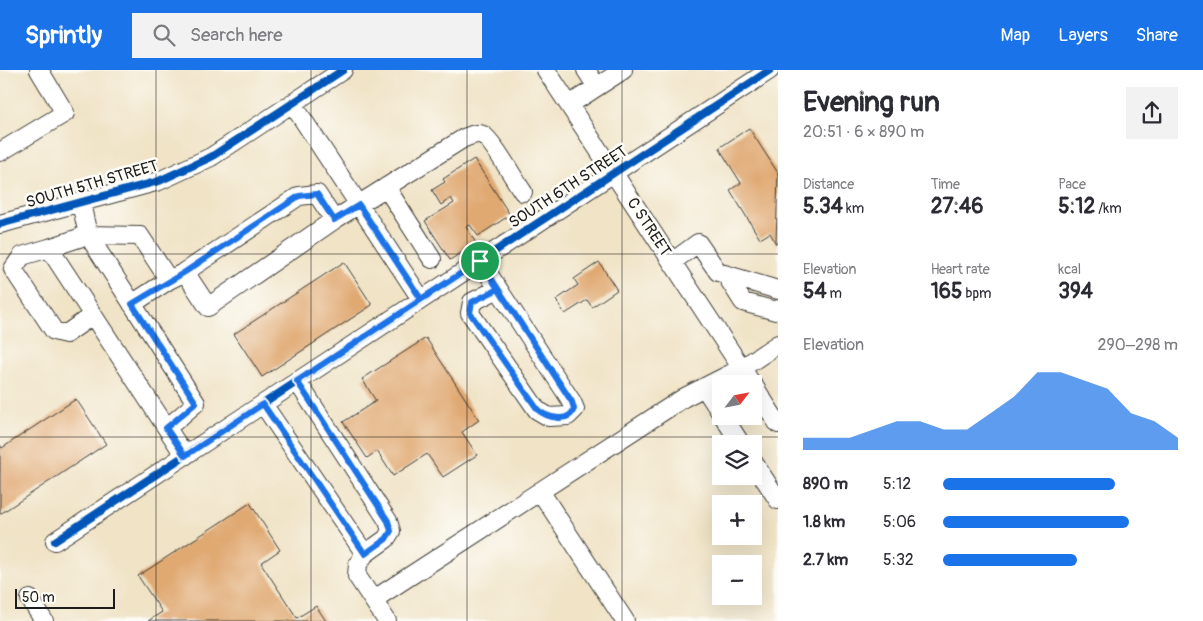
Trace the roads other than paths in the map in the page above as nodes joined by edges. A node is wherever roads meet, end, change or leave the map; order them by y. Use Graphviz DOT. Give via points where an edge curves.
graph roads {
  1 [pos="39,70"];
  2 [pos="343,70"];
  3 [pos="546,70"];
  4 [pos="586,70"];
  5 [pos="623,70"];
  6 [pos="770,70"];
  7 [pos="597,87"];
  8 [pos="292,103"];
  9 [pos="569,105"];
  10 [pos="0,152"];
  11 [pos="615,174"];
  12 [pos="386,187"];
  13 [pos="523,192"];
  14 [pos="81,203"];
  15 [pos="359,205"];
  16 [pos="334,220"];
  17 [pos="0,223"];
  18 [pos="88,235"];
  19 [pos="48,248"];
  20 [pos="432,259"];
  21 [pos="480,261"];
  22 [pos="672,262"];
  23 [pos="185,272"];
  24 [pos="726,275"];
  25 [pos="169,280"];
  26 [pos="498,289"];
  27 [pos="778,290"];
  28 [pos="421,299"];
  29 [pos="132,304"];
  30 [pos="778,309"];
  31 [pos="93,316"];
  32 [pos="778,344"];
  33 [pos="742,368"];
  34 [pos="747,375"];
  35 [pos="297,381"];
  36 [pos="704,387"];
  37 [pos="712,399"];
  38 [pos="762,399"];
  39 [pos="263,404"];
  40 [pos="778,424"];
  41 [pos="166,428"];
  42 [pos="185,456"];
  43 [pos="762,475"];
  44 [pos="540,491"];
  45 [pos="778,500"];
  46 [pos="55,541"];
  47 [pos="365,554"];
  48 [pos="30,598"];
  49 [pos="373,600"];
  50 [pos="44,621"];
  51 [pos="387,621"];
  52 [pos="625,621"];
  1 -- 10 [label="street" via="65,113"];
  2 -- 8 [label="street, SOUTH 5TH STREET"];
  3 -- 9 [label="street, C STREET"];
  4 -- 7 [label="street"];
  5 -- 7 [label="street"];
  6 -- 11 [label="street, SOUTH 6TH STREET"];
  7 -- 9 [label="street"];
  8 -- 14 [label="street, SOUTH 5TH STREET" via="193,165 159,181"];
  8 -- 15 [label="street"];
  9 -- 11 [label="street, C STREET"];
  11 -- 21 [label="street, SOUTH 6TH STREET"];
  11 -- 22 [label="street, C STREET"];
  12 -- 13 [label="street" via="475,134 483,135 490,143"];
  12 -- 15 [label="street"];
  12 -- 20 [label="street"];
  14 -- 17 [label="street, SOUTH 5TH STREET"];
  14 -- 18 [label="street"];
  15 -- 16 [label="street"];
  15 -- 28 [label="street"];
  16 -- 23 [label="street" via="317,194 299,196"];
  16 -- 23 [label="street" via="208,307"];
  18 -- 19 [label="street"];
  18 -- 25 [label="street" via="140,236"];
  18 -- 29 [label="street"];
  19 -- 31 [label="street"];
  19 -- 31 [label="street" via="22,256 13,269 54,331 66,334"];
  21 -- 26 [label="street"];
  21 -- 28 [label="street, SOUTH 6TH STREET"];
  22 -- 24 [label="street" via="698,244 718,272"];
  22 -- 33 [label="street, C STREET"];
  23 -- 25 [label="street"];
  24 -- 27 [label="street"];
  24 -- 30 [label="street" via="743,302"];
  25 -- 29 [label="street"];
  26 -- 26 [label="street" via="472,302 470,313 538,410 549,418 568,416 573,413 572,402"];
  28 -- 35 [label="street, SOUTH 6TH STREET"];
  29 -- 41 [label="street" via="196,403"];
  31 -- 41 [label="street"];
  32 -- 33 [label="street"];
  33 -- 34 [label="street, C STREET"];
  33 -- 36 [label="street"];
  35 -- 39 [label="street, SOUTH 6TH STREET"];
  35 -- 47 [label="street" via="388,521 391,531 386,539"];
  36 -- 37 [label="street"];
  36 -- 44 [label="street"];
  38 -- 40 [label="street, C STREET"];
  39 -- 42 [label="street, SOUTH 6TH STREET"];
  39 -- 47 [label="street"];
  41 -- 42 [label="street"];
  42 -- 46 [label="street, SOUTH 6TH STREET"];
  43 -- 45 [label="street"];
  44 -- 49 [label="street"];
  44 -- 52 [label="street"];
  47 -- 49 [label="street" via="358,564 357,576"];
  48 -- 50 [label="street"];
  49 -- 51 [label="street"];
}
